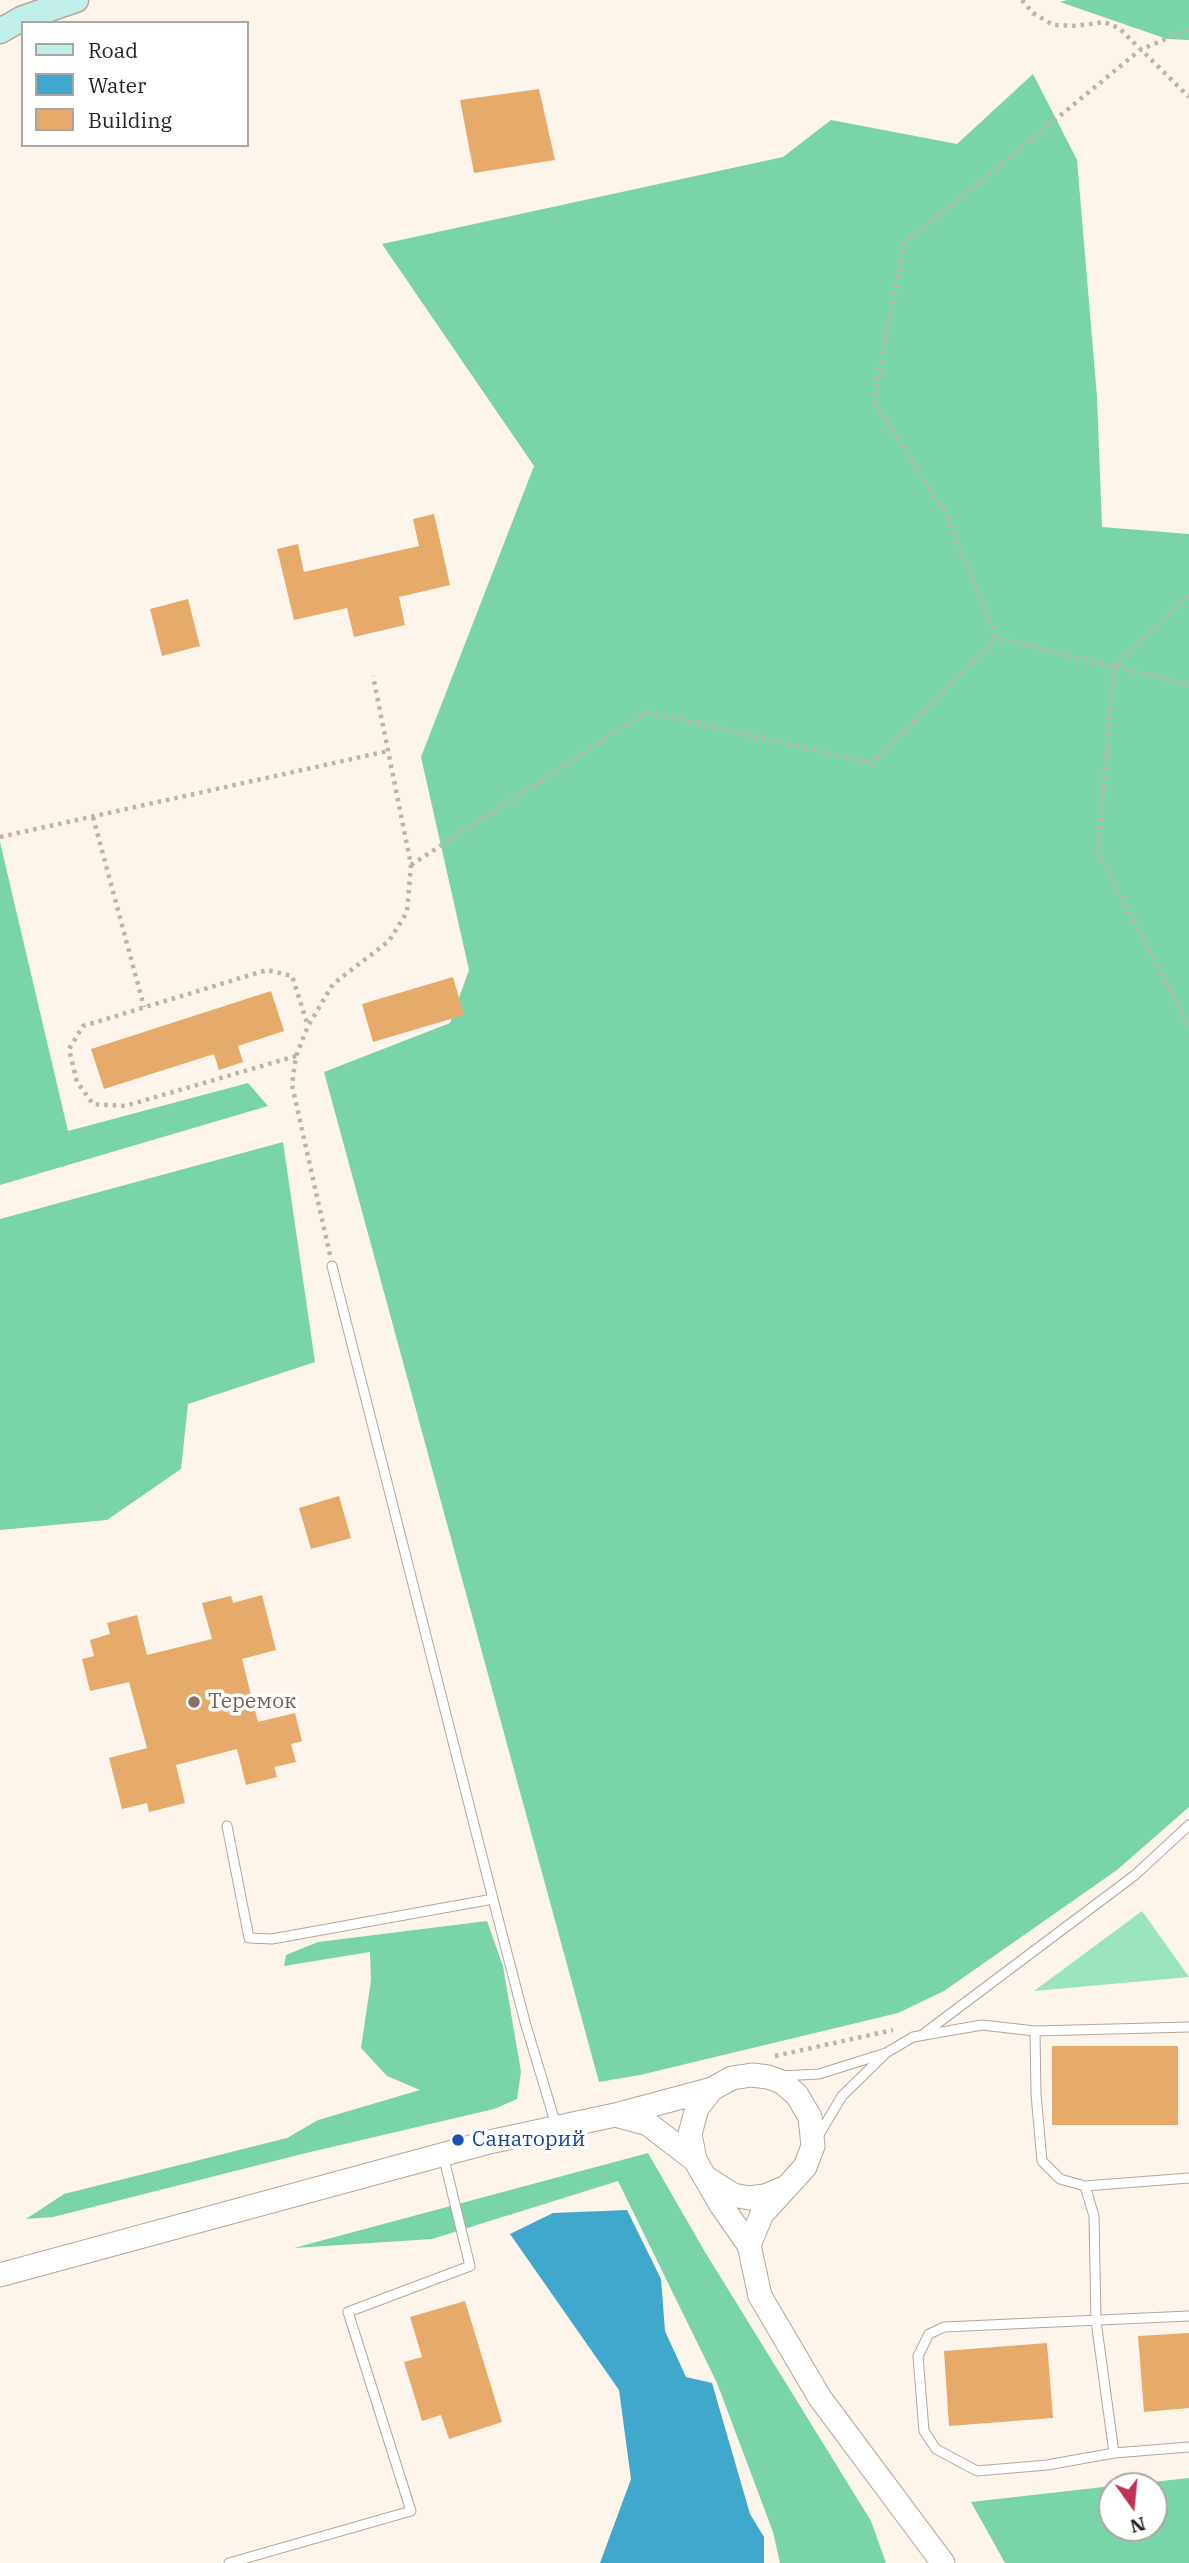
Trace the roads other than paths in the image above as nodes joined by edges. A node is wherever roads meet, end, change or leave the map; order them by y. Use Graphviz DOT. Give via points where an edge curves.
graph roads {
  1 [pos="70,1"];
  2 [pos="0,31"];
  3 [pos="332,1266"];
  4 [pos="1189,1825"];
  5 [pos="227,1826"];
  6 [pos="493,1899"];
  7 [pos="1189,2027"];
  8 [pos="1035,2031"];
  9 [pos="921,2036"];
  10 [pos="886,2053"];
  11 [pos="768,2077"];
  12 [pos="712,2089"];
  13 [pos="615,2115"];
  14 [pos="556,2127"];
  15 [pos="813,2146"];
  16 [pos="442,2154"];
  17 [pos="695,2160"];
  18 [pos="1189,2178"];
  19 [pos="708,2179"];
  20 [pos="1085,2186"];
  21 [pos="784,2188"];
  22 [pos="749,2245"];
  23 [pos="0,2274"];
  24 [pos="1189,2316"];
  25 [pos="1096,2320"];
  26 [pos="1189,2447"];
  27 [pos="1114,2453"];
  28 [pos="229,2563"];
  29 [pos="943,2563"];
  1 -- 2 [label="main road"];
  3 -- 6 [label="lane"];
  4 -- 9 [label="lane" via="1135,1875"];
  5 -- 6 [label="lane" via="249,1938 272,1940"];
  6 -- 14 [label="lane"];
  7 -- 8 [label="lane"];
  8 -- 9 [label="lane" via="982,2025"];
  8 -- 20 [label="lane" via="1042,2161 1060,2179"];
  9 -- 10 [label="lane"];
  10 -- 11 [label="lane" via="819,2074"];
  10 -- 15 [label="lane" via="842,2096"];
  11 -- 12 [label="street" via="732,2078"];
  11 -- 15 [label="street" via="797,2095 810,2117"];
  12 -- 13 [label="street"];
  12 -- 17 [label="street" via="697,2108 690,2134"];
  13 -- 14 [label="street"];
  13 -- 17 [label="street" via="648,2124"];
  14 -- 16 [label="street"];
  15 -- 21 [label="street" via="805,2167"];
  16 -- 23 [label="street"];
  16 -- 28 [label="lane" via="470,2266 348,2312 411,2511"];
  17 -- 19 [label="street"];
  18 -- 20 [label="lane"];
  19 -- 21 [label="street" via="733,2195 749,2197"];
  19 -- 22 [label="street"];
  20 -- 25 [label="lane" via="1094,2216"];
  21 -- 22 [label="street" via="762,2214"];
  22 -- 29 [label="street" via="760,2296 820,2398"];
  24 -- 25 [label="lane"];
  25 -- 27 [label="lane"];
  25 -- 27 [label="lane" via="944,2327 929,2334 918,2356 922,2419 936,2449 977,2471"];
  26 -- 27 [label="lane"];
}
